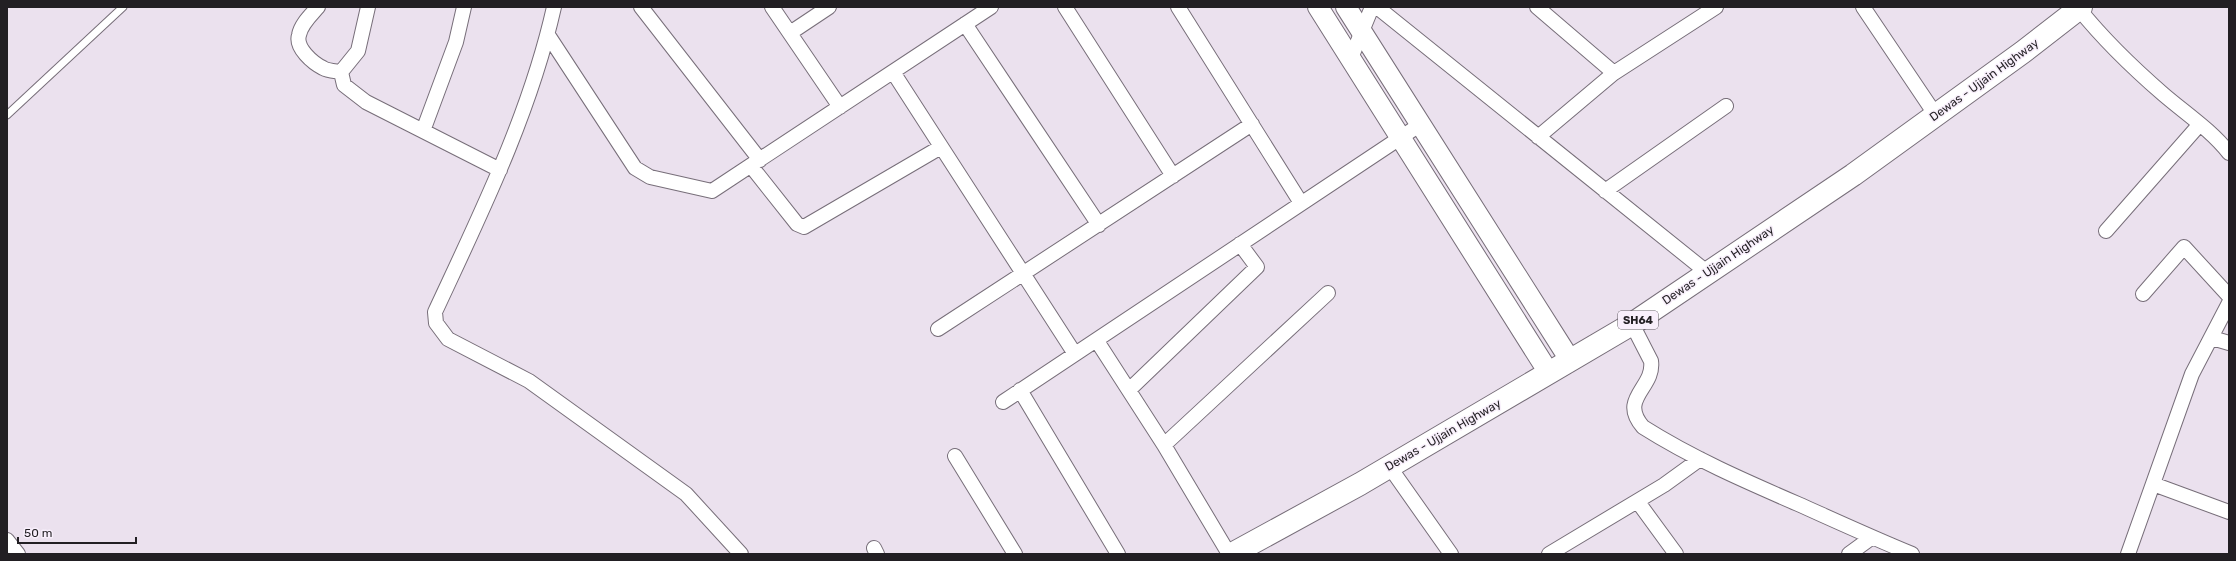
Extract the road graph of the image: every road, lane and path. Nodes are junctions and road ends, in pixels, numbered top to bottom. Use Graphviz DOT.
graph roads {
  1 [pos="123,7"];
  2 [pos="318,7"];
  3 [pos="368,7"];
  4 [pos="464,7"];
  5 [pos="554,7"];
  6 [pos="641,7"];
  7 [pos="772,7"];
  8 [pos="829,7"];
  9 [pos="990,7"];
  10 [pos="1065,7"];
  11 [pos="1178,7"];
  12 [pos="1318,7"];
  13 [pos="1346,7"];
  14 [pos="1372,7"];
  15 [pos="1377,7"];
  16 [pos="1716,7"];
  17 [pos="1863,7"];
  18 [pos="2080,8"];
  19 [pos="1543,9"];
  20 [pos="965,24"];
  21 [pos="1362,31"];
  22 [pos="790,34"];
  23 [pos="548,35"];
  24 [pos="1350,58"];
  25 [pos="341,72"];
  26 [pos="893,72"];
  27 [pos="1614,73"];
  28 [pos="1726,106"];
  29 [pos="840,107"];
  30 [pos="7,114"];
  31 [pos="1935,114"];
  32 [pos="1252,124"];
  33 [pos="1421,124"];
  34 [pos="2200,124"];
  35 [pos="423,131"];
  36 [pos="1401,137"];
  37 [pos="1538,137"];
  38 [pos="942,147"];
  39 [pos="2229,153"];
  40 [pos="755,163"];
  41 [pos="500,170"];
  42 [pos="1173,176"];
  43 [pos="1605,190"];
  44 [pos="1301,203"];
  45 [pos="1099,224"];
  46 [pos="2106,230"];
  47 [pos="1240,244"];
  48 [pos="1708,273"];
  49 [pos="1024,274"];
  50 [pos="1328,293"];
  51 [pos="2143,294"];
  52 [pos="2229,296"];
  53 [pos="2229,303"];
  54 [pos="1632,324"];
  55 [pos="938,329"];
  56 [pos="2212,338"];
  57 [pos="1097,341"];
  58 [pos="2229,343"];
  59 [pos="1075,354"];
  60 [pos="1570,360"];
  61 [pos="1549,373"];
  62 [pos="1020,390"];
  63 [pos="1129,390"];
  64 [pos="1002,402"];
  65 [pos="1164,445"];
  66 [pos="955,456"];
  67 [pos="1700,459"];
  68 [pos="1389,466"];
  69 [pos="2153,484"];
  70 [pos="1638,502"];
  71 [pos="2229,512"];
  72 [pos="1871,538"];
  73 [pos="7,540"];
  74 [pos="1563,550"];
  75 [pos="18,554"];
  76 [pos="741,554"];
  77 [pos="1015,554"];
  78 [pos="1118,554"];
  79 [pos="1230,554"];
  80 [pos="1451,554"];
  81 [pos="1548,554"];
  82 [pos="1676,554"];
  83 [pos="1849,554"];
  84 [pos="1912,554"];
  85 [pos="2128,554"];
  1 -- 30 [label="lane"];
  2 -- 25 [label="street"];
  3 -- 25 [label="street"];
  4 -- 35 [label="street"];
  5 -- 23 [label="street"];
  6 -- 40 [label="street"];
  7 -- 22 [label="street"];
  8 -- 22 [label="street"];
  9 -- 20 [label="street"];
  10 -- 42 [label="street"];
  11 -- 32 [label="street"];
  12 -- 24 [label="street"];
  13 -- 21 [label="street"];
  14 -- 21 [label="street"];
  15 -- 37 [label="street"];
  16 -- 27 [label="street"];
  17 -- 31 [label="street"];
  18 -- 31 [label="main road, Dewas - Ujjain Highway / SH64"];
  18 -- 34 [label="street"];
  19 -- 27 [label="street"];
  20 -- 26 [label="street"];
  20 -- 45 [label="street"];
  21 -- 24 [label="street"];
  21 -- 33 [label="street"];
  22 -- 29 [label="street"];
  23 -- 40 [label="street"];
  23 -- 41 [label="street"];
  24 -- 36 [label="street"];
  25 -- 35 [label="street"];
  26 -- 29 [label="street"];
  26 -- 38 [label="street"];
  27 -- 37 [label="street"];
  28 -- 43 [label="street"];
  29 -- 40 [label="street"];
  31 -- 48 [label="main road, Dewas - Ujjain Highway / SH64"];
  32 -- 42 [label="street"];
  32 -- 44 [label="street"];
  33 -- 36 [label="street"];
  33 -- 60 [label="street"];
  34 -- 39 [label="street"];
  34 -- 46 [label="street"];
  35 -- 41 [label="street"];
  36 -- 44 [label="street"];
  36 -- 61 [label="street"];
  37 -- 43 [label="street"];
  38 -- 40 [label="street"];
  38 -- 49 [label="street"];
  41 -- 76 [label="street"];
  42 -- 45 [label="street"];
  43 -- 48 [label="street"];
  44 -- 47 [label="street"];
  45 -- 49 [label="street"];
  47 -- 57 [label="street"];
  47 -- 63 [label="street"];
  48 -- 54 [label="main road, Dewas - Ujjain Highway / SH64"];
  49 -- 55 [label="street"];
  49 -- 59 [label="street"];
  50 -- 65 [label="street"];
  51 -- 52 [label="street"];
  53 -- 56 [label="street"];
  54 -- 60 [label="main road, Dewas - Ujjain Highway / SH64"];
  54 -- 67 [label="street"];
  56 -- 58 [label="street"];
  56 -- 69 [label="street"];
  57 -- 59 [label="street"];
  57 -- 63 [label="street"];
  59 -- 62 [label="street"];
  60 -- 61 [label="main road, Dewas - Ujjain Highway / SH64"];
  61 -- 68 [label="main road, Dewas - Ujjain Highway / SH64"];
  62 -- 64 [label="street"];
  62 -- 78 [label="street"];
  63 -- 65 [label="street"];
  65 -- 79 [label="street"];
  66 -- 77 [label="street"];
  67 -- 70 [label="street"];
  67 -- 72 [label="street"];
  68 -- 79 [label="main road, Dewas - Ujjain Highway / SH64"];
  68 -- 80 [label="street"];
  69 -- 71 [label="street"];
  69 -- 85 [label="street"];
  70 -- 74 [label="street"];
  70 -- 82 [label="street"];
  72 -- 83 [label="street"];
  72 -- 84 [label="street"];
  73 -- 75 [label="street"];
  74 -- 81 [label="street"];
}
